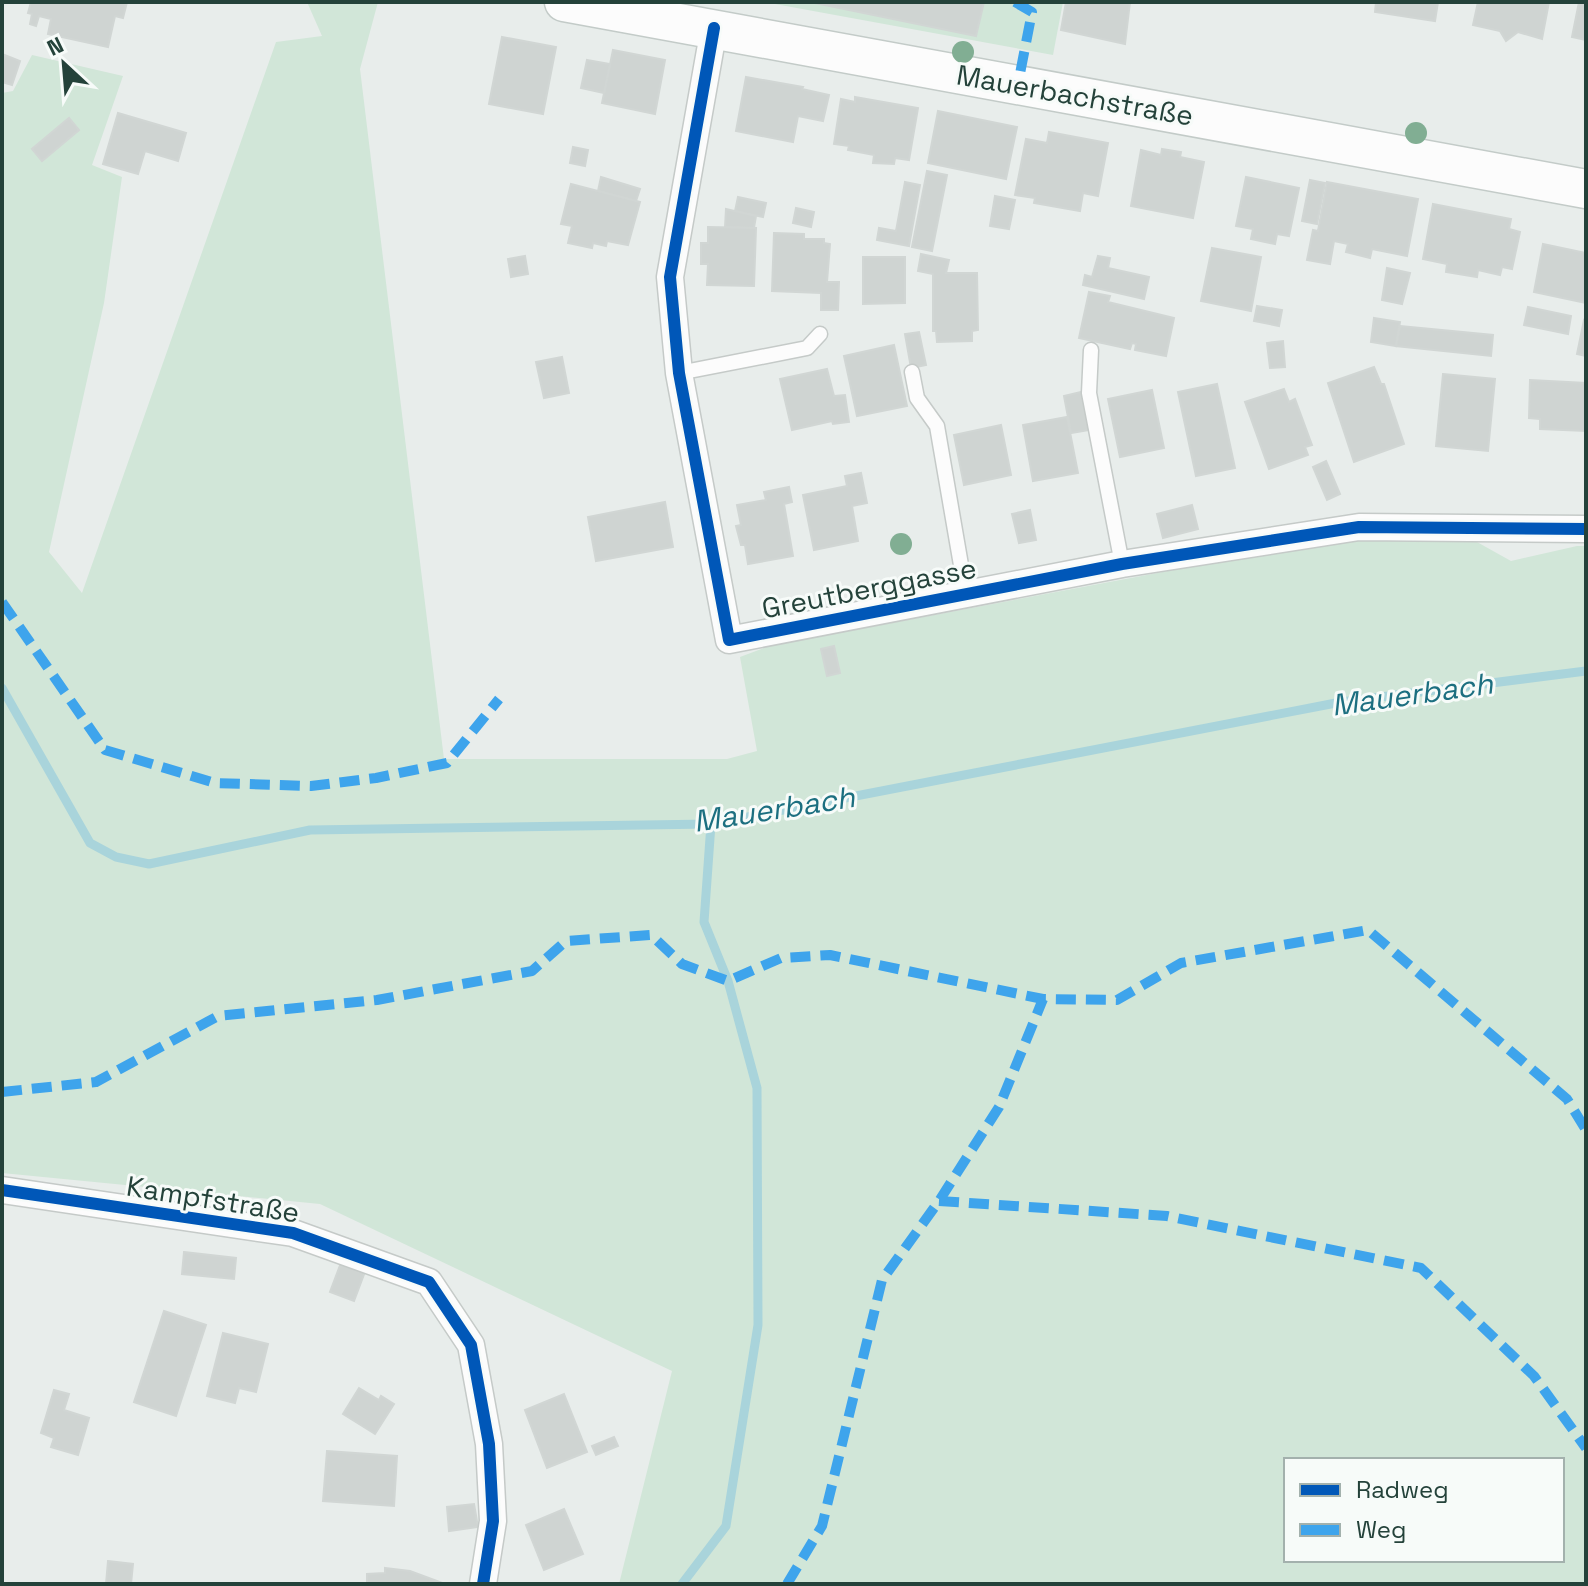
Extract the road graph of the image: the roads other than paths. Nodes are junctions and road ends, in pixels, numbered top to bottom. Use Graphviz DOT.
graph roads {
  1 [pos="564,2"];
  2 [pos="714,28"];
  3 [pos="1586,189"];
  4 [pos="820,334"];
  5 [pos="1091,350"];
  6 [pos="912,372"];
  7 [pos="679,373"];
  8 [pos="1586,529"];
  9 [pos="1122,564"];
  10 [pos="966,594"];
  11 [pos="2,1190"];
  12 [pos="483,1584"];
  1 -- 2 [label="main road, Mauerbachstraße"];
  2 -- 3 [label="main road, Mauerbachstraße"];
  2 -- 7 [label="street, Greutberggasse"];
  4 -- 7 [label="lane"];
  5 -- 9 [label="lane"];
  6 -- 10 [label="lane"];
  7 -- 10 [label="street, Greutberggasse"];
  8 -- 9 [label="street, Greutberggasse"];
  9 -- 10 [label="street, Greutberggasse"];
  11 -- 12 [label="street, Kampfstraße"];
}
